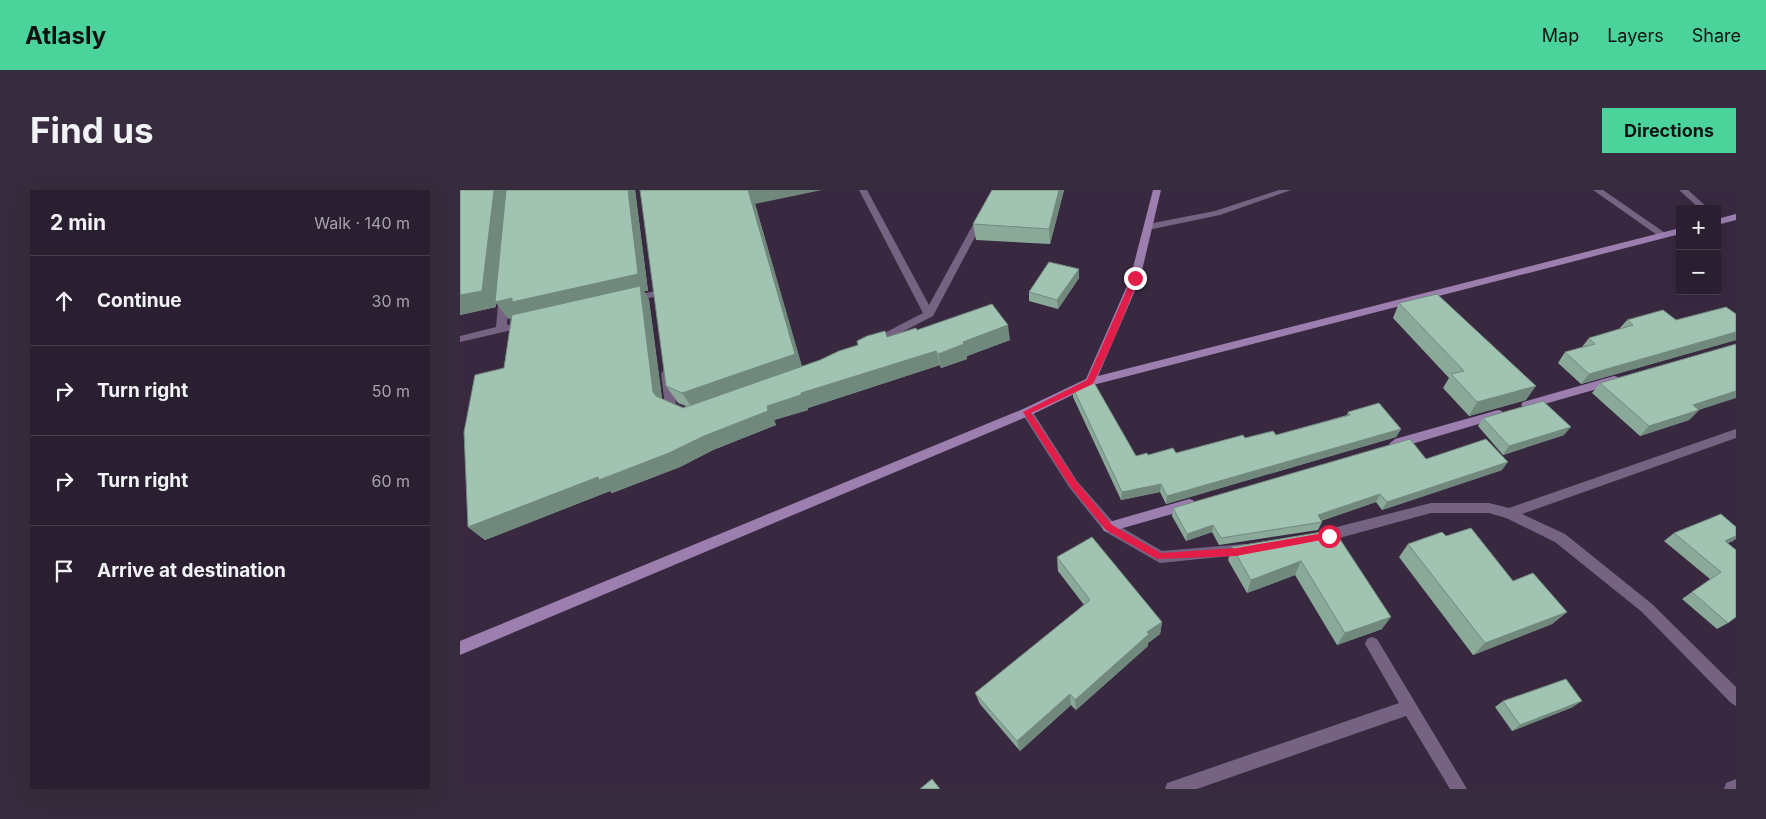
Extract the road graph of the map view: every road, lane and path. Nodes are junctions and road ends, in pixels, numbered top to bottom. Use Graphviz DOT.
graph roads {
  1 [pos="863,190"];
  2 [pos="996,190"];
  3 [pos="1157,190"];
  4 [pos="1287,190"];
  5 [pos="1597,190"];
  6 [pos="1683,190"];
  7 [pos="1700,205"];
  8 [pos="1736,217"];
  9 [pos="1721,220"];
  10 [pos="1148,226"];
  11 [pos="1676,232"];
  12 [pos="1663,236"];
  13 [pos="505,283"];
  14 [pos="655,294"];
  15 [pos="616,302"];
  16 [pos="929,314"];
  17 [pos="539,320"];
  18 [pos="500,330"];
  19 [pos="460,339"];
  20 [pos="863,348"];
  21 [pos="664,359"];
  22 [pos="1622,378"];
  23 [pos="1090,382"];
  24 [pos="1026,412"];
  25 [pos="693,416"];
  26 [pos="1736,433"];
  27 [pos="1384,447"];
  28 [pos="1204,500"];
  29 [pos="1508,513"];
  30 [pos="1109,527"];
  31 [pos="1310,539"];
  32 [pos="1254,549"];
  33 [pos="1372,644"];
  34 [pos="460,648"];
  35 [pos="1736,698"];
  36 [pos="1410,707"];
  37 [pos="1736,787"];
  38 [pos="1174,789"];
  39 [pos="1459,789"];
  40 [pos="1732,789"];
  1 -- 16 [label="street"];
  2 -- 16 [label="street"];
  3 -- 10 [label="street"];
  4 -- 10 [label="street"];
  5 -- 12 [label="street"];
  6 -- 7 [label="street"];
  8 -- 9 [label="street"];
  10 -- 23 [label="street"];
  11 -- 12 [label="street"];
  12 -- 23 [label="street"];
  13 -- 18 [label="street"];
  14 -- 15 [label="street"];
  16 -- 20 [label="street"];
  17 -- 18 [label="street"];
  18 -- 19 [label="street"];
  21 -- 25 [label="street"];
  22 -- 27 [label="street"];
  23 -- 24 [label="street"];
  24 -- 30 [label="street"];
  24 -- 34 [label="street"];
  26 -- 29 [label="street"];
  28 -- 30 [label="street"];
  29 -- 31 [label="street"];
  29 -- 35 [label="street"];
  30 -- 32 [label="street"];
  33 -- 36 [label="street"];
  36 -- 38 [label="street"];
  36 -- 39 [label="street"];
  37 -- 40 [label="street"];
}
